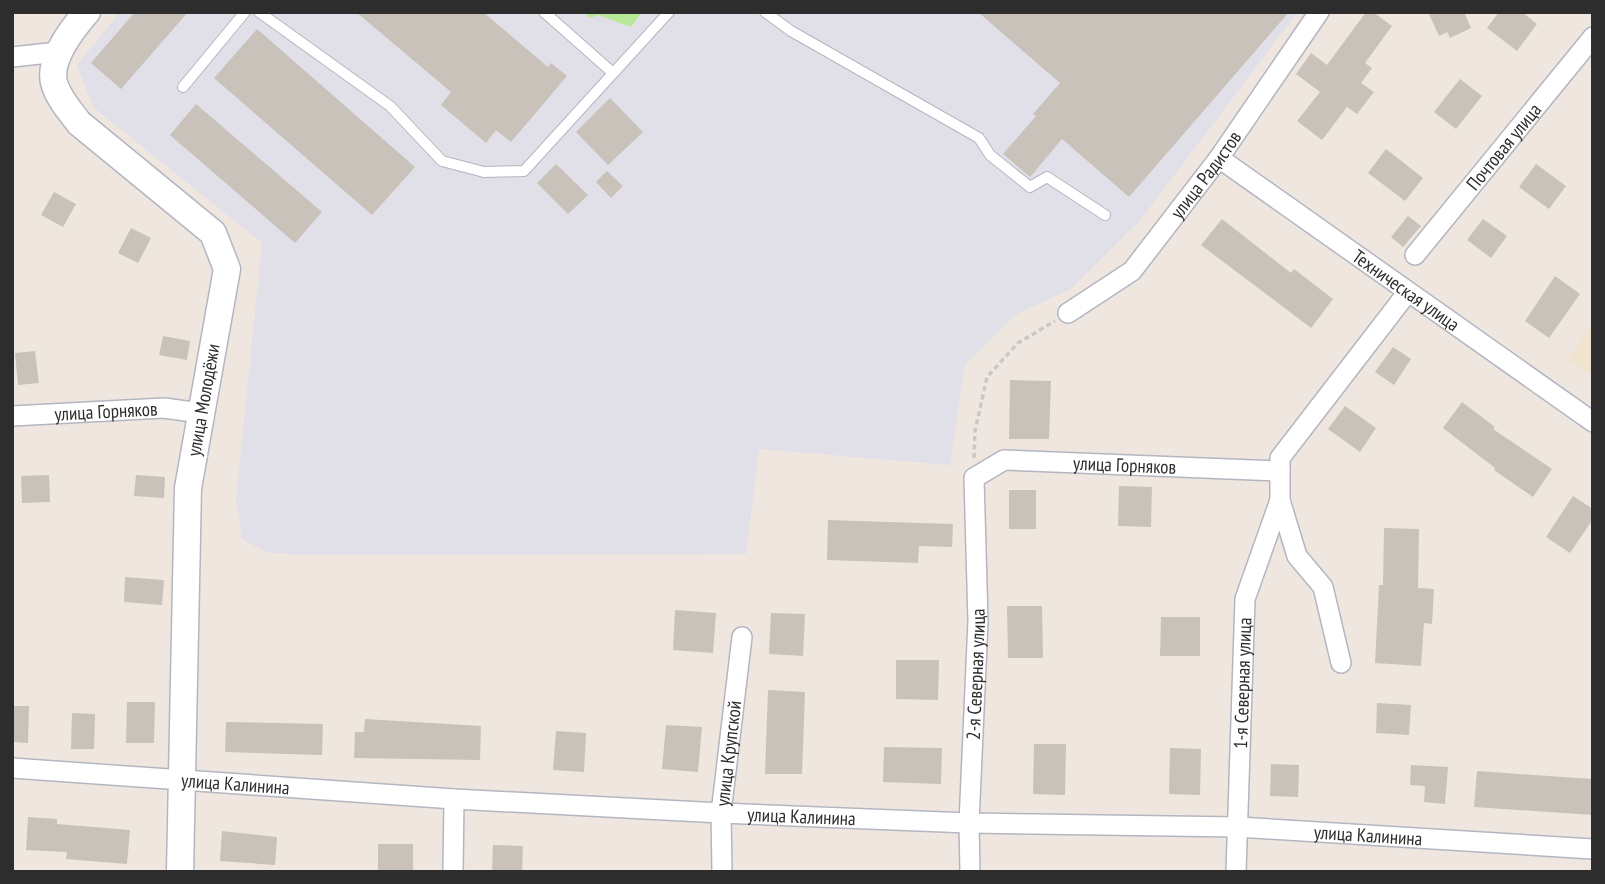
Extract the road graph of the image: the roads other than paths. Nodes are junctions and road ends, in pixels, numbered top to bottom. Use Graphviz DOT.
graph roads {
  1 [pos="87,12"];
  2 [pos="245,12"];
  3 [pos="259,12"];
  4 [pos="544,12"];
  5 [pos="669,12"];
  6 [pos="765,12"];
  7 [pos="1319,12"];
  8 [pos="1593,37"];
  9 [pos="58,52"];
  10 [pos="12,57"];
  11 [pos="612,73"];
  12 [pos="183,87"];
  13 [pos="1219,158"];
  14 [pos="1105,215"];
  15 [pos="1415,255"];
  16 [pos="1407,293"];
  17 [pos="1068,313"];
  18 [pos="200,413"];
  19 [pos="12,416"];
  20 [pos="1593,422"];
  21 [pos="1280,471"];
  22 [pos="974,478"];
  23 [pos="1280,500"];
  24 [pos="742,637"];
  25 [pos="1341,663"];
  26 [pos="12,768"];
  27 [pos="181,781"];
  28 [pos="454,799"];
  29 [pos="721,813"];
  30 [pos="970,823"];
  31 [pos="1238,827"];
  32 [pos="1593,849"];
  33 [pos="180,872"];
  34 [pos="453,872"];
  35 [pos="722,872"];
  36 [pos="970,872"];
  37 [pos="1236,872"];
  1 -- 9 [label="main road, улица Молодёжи"];
  2 -- 12 [label="lane"];
  3 -- 11 [label="lane"];
  4 -- 11 [label="lane"];
  5 -- 11 [label="lane"];
  6 -- 14 [label="lane"];
  7 -- 13 [label="street, улица Радистов"];
  8 -- 15 [label="street, Почтовая улица"];
  9 -- 10 [label="street"];
  9 -- 18 [label="main road, улица Молодёжи"];
  13 -- 16 [label="street, Техническая улица"];
  13 -- 17 [label="street, улица Радистов"];
  16 -- 20 [label="street, Техническая улица"];
  16 -- 21 [label="street, 1-я Северная улица"];
  18 -- 19 [label="street, улица Горняков"];
  18 -- 27 [label="main road, улица Молодёжи"];
  21 -- 22 [label="street, улица Горняков"];
  21 -- 23 [label="street, 1-я Северная улица"];
  22 -- 30 [label="street, 2-я Северная улица"];
  23 -- 25 [label="street, 1-я Северная улица"];
  23 -- 31 [label="street, 1-я Северная улица"];
  24 -- 29 [label="street, улица Крупской"];
  26 -- 27 [label="street, улица Калинина"];
  27 -- 28 [label="street, улица Калинина"];
  27 -- 33 [label="main road, улица Молодёжи"];
  28 -- 29 [label="street, улица Калинина"];
  28 -- 34 [label="street"];
  29 -- 30 [label="street, улица Калинина"];
  29 -- 35 [label="street, улица Крупской"];
  30 -- 31 [label="street, улица Калинина"];
  30 -- 36 [label="street, 2-я Северная улица"];
  31 -- 32 [label="street, улица Калинина"];
  31 -- 37 [label="street, 1-я Северная улица"];
}
